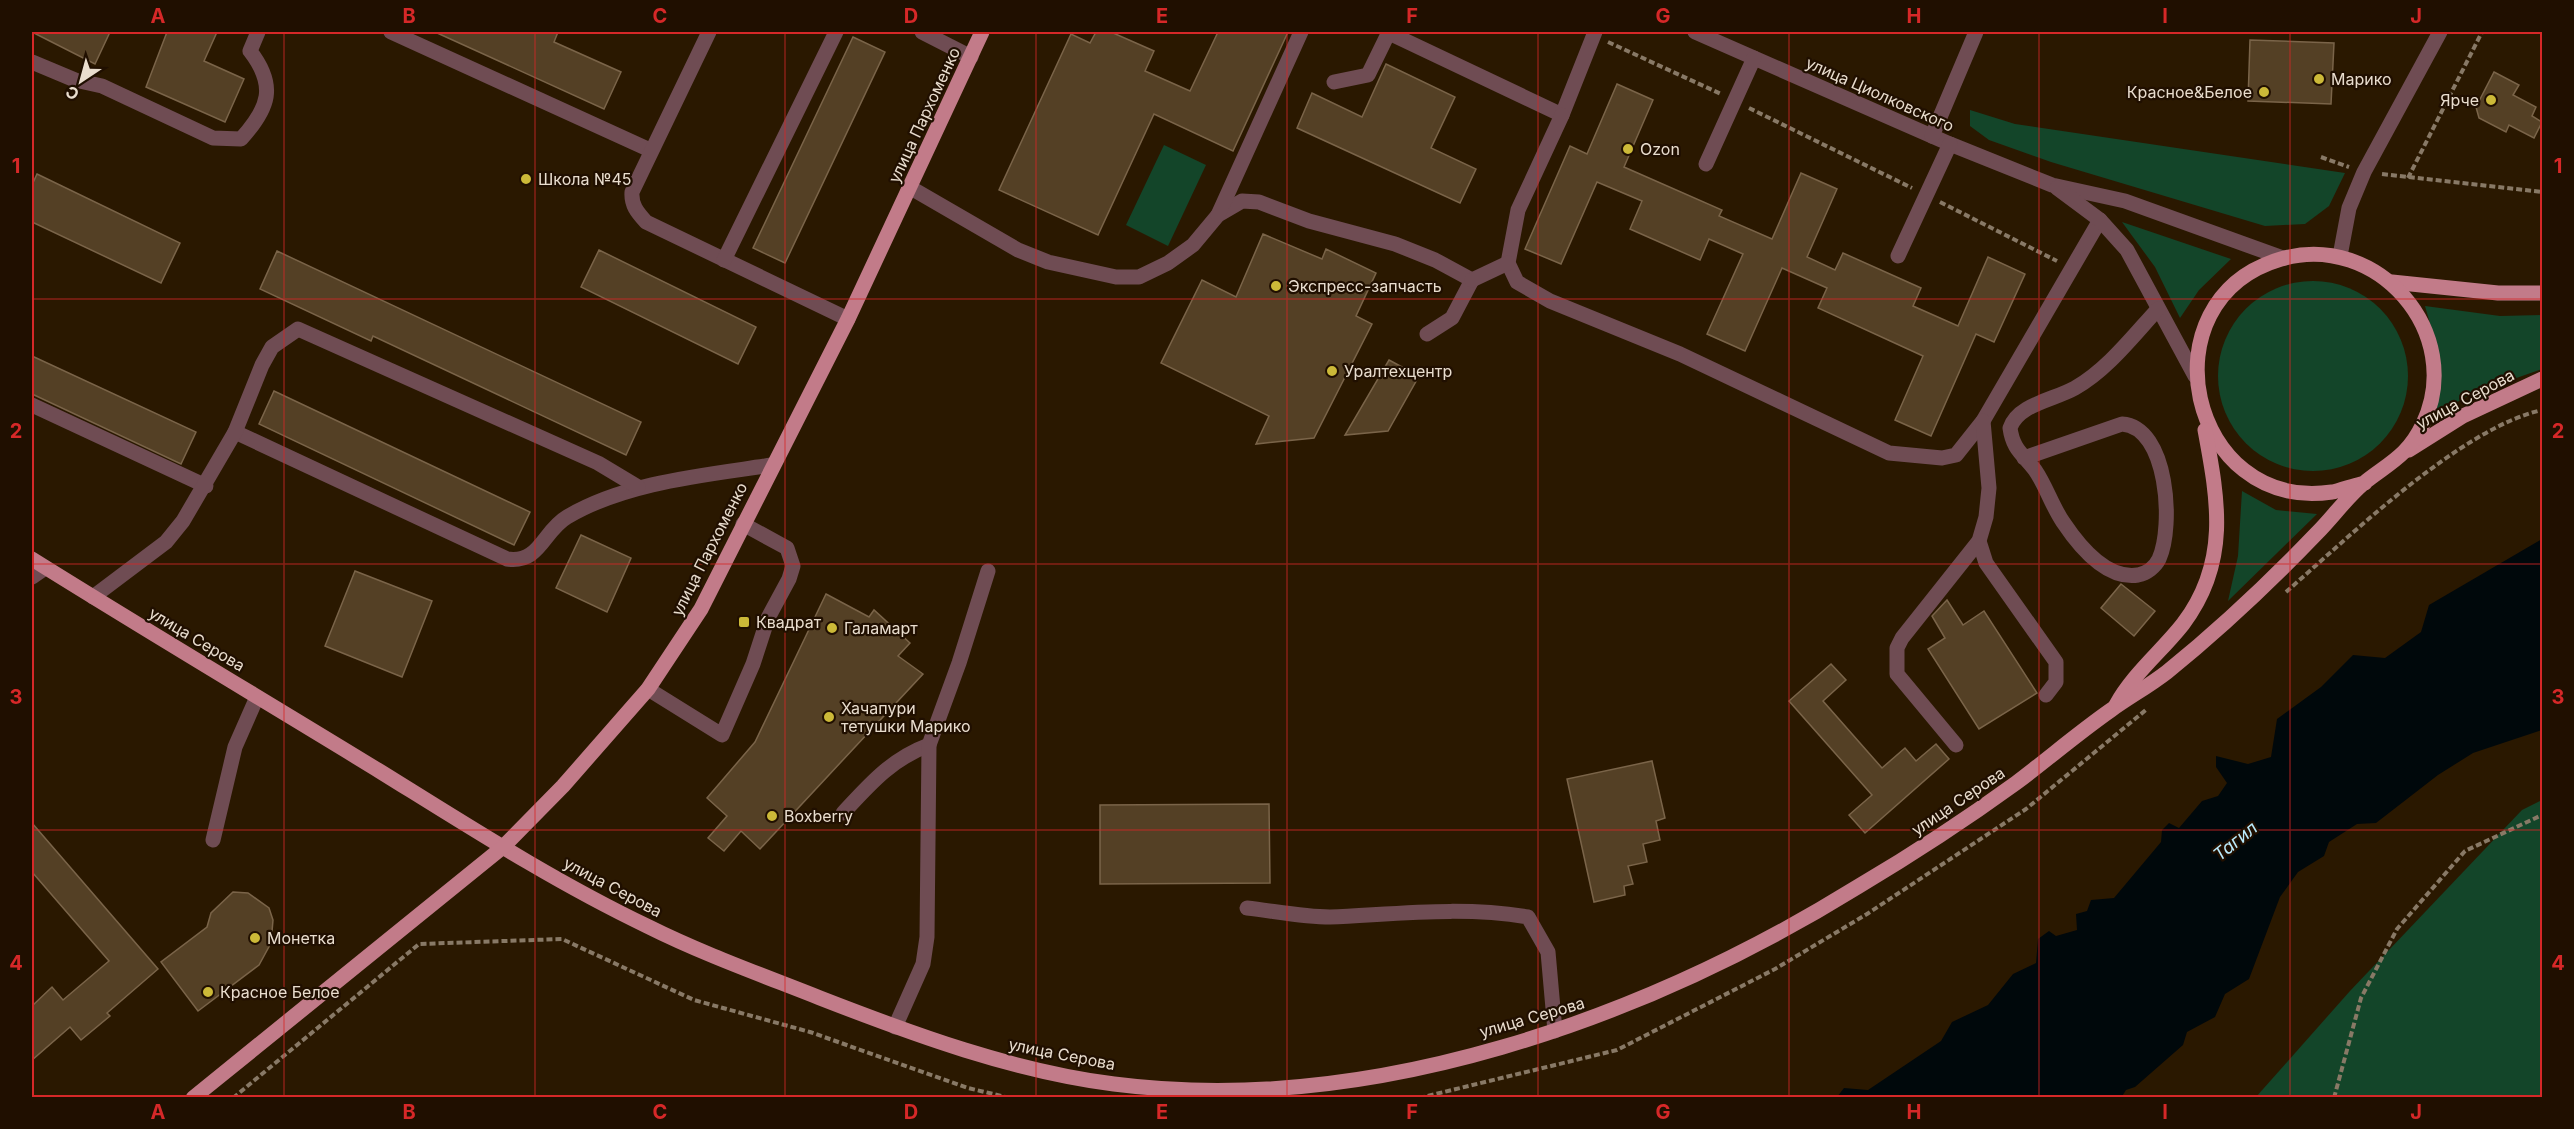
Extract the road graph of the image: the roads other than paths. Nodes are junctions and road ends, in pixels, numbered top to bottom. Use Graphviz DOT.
graph roads {
  1 [pos="258,32"];
  2 [pos="391,32"];
  3 [pos="709,32"];
  4 [pos="836,32"];
  5 [pos="922,32"];
  6 [pos="982,32"];
  7 [pos="1301,32"];
  8 [pos="1388,32"];
  9 [pos="1695,32"];
  10 [pos="1976,32"];
  11 [pos="2440,32"];
  12 [pos="1594,33"];
  13 [pos="971,57"];
  14 [pos="1754,58"];
  15 [pos="32,62"];
  16 [pos="1334,82"];
  17 [pos="1562,115"];
  18 [pos="1932,136"];
  19 [pos="1950,144"];
  20 [pos="650,150"];
  21 [pos="1706,164"];
  22 [pos="2052,185"];
  23 [pos="911,188"];
  24 [pos="1218,215"];
  25 [pos="2100,220"];
  26 [pos="1898,256"];
  27 [pos="2340,256"];
  28 [pos="2283,258"];
  29 [pos="724,260"];
  30 [pos="1508,264"];
  31 [pos="1472,280"];
  32 [pos="2392,282"];
  33 [pos="2542,293"];
  34 [pos="2158,309"];
  35 [pos="848,319"];
  36 [pos="1427,334"];
  37 [pos="2195,376"];
  38 [pos="2542,379"];
  39 [pos="32,405"];
  40 [pos="2203,415"];
  41 [pos="1983,421"];
  42 [pos="235,432"];
  43 [pos="2406,452"];
  44 [pos="2024,458"];
  45 [pos="772,465"];
  46 [pos="2365,483"];
  47 [pos="206,486"];
  48 [pos="638,487"];
  49 [pos="743,524"];
  50 [pos="1979,541"];
  51 [pos="32,559"];
  52 [pos="45,568"];
  53 [pos="988,571"];
  54 [pos="32,577"];
  55 [pos="93,597"];
  56 [pos="648,689"];
  57 [pos="2046,695"];
  58 [pos="257,697"];
  59 [pos="2115,707"];
  60 [pos="929,745"];
  61 [pos="1956,745"];
  62 [pos="843,813"];
  63 [pos="213,840"];
  64 [pos="503,847"];
  65 [pos="1247,908"];
  66 [pos="896,1028"];
  67 [pos="1555,1031"];
  68 [pos="193,1098"];
  1 -- 15 [label="street"];
  2 -- 20 [label="street"];
  3 -- 20 [label="street"];
  4 -- 29 [label="street"];
  5 -- 13 [label="street"];
  6 -- 13 [label="main road, улица Пархоменко"];
  7 -- 24 [label="street"];
  8 -- 16 [label="street"];
  8 -- 17 [label="street"];
  9 -- 14 [label="street, улица Циолковского"];
  10 -- 18 [label="street"];
  11 -- 27 [label="street"];
  12 -- 17 [label="street"];
  13 -- 23 [label="main road, улица Пархоменко"];
  14 -- 18 [label="street, улица Циолковского"];
  14 -- 21 [label="street"];
  17 -- 30 [label="street"];
  18 -- 19 [label="street, улица Циолковского"];
  19 -- 22 [label="street, улица Циолковского"];
  19 -- 26 [label="street"];
  20 -- 29 [label="street"];
  22 -- 25 [label="street, улица Циолковского"];
  22 -- 28 [label="street, улица Циолковского"];
  23 -- 24 [label="street"];
  23 -- 35 [label="main road, улица Пархоменко"];
  24 -- 31 [label="street"];
  25 -- 34 [label="street, улица Циолковского"];
  25 -- 41 [label="street"];
  27 -- 28 [label="main road"];
  27 -- 32 [label="main road"];
  28 -- 37 [label="main road"];
  29 -- 35 [label="street"];
  30 -- 31 [label="street"];
  30 -- 41 [label="street"];
  31 -- 36 [label="street"];
  32 -- 33 [label="main road"];
  32 -- 43 [label="main road"];
  34 -- 37 [label="street, улица Циолковского"];
  34 -- 44 [label="street"];
  35 -- 45 [label="main road, улица Пархоменко"];
  37 -- 40 [label="main road"];
  38 -- 43 [label="main road, улица Серова"];
  39 -- 47 [label="street"];
  40 -- 46 [label="main road"];
  40 -- 59 [label="main road, улица Серова"];
  41 -- 50 [label="street"];
  42 -- 47 [label="street"];
  42 -- 48 [label="street"];
  42 -- 48 [label="street"];
  43 -- 46 [label="main road"];
  44 -- 44 [label="street"];
  45 -- 48 [label="street"];
  45 -- 49 [label="main road, улица Пархоменко"];
  46 -- 59 [label="main road, улица Серова"];
  47 -- 55 [label="street"];
  49 -- 56 [label="main road, улица Пархоменко"];
  49 -- 56 [label="street"];
  50 -- 57 [label="street"];
  50 -- 61 [label="street"];
  51 -- 52 [label="main road, улица Серова"];
  52 -- 54 [label="street"];
  52 -- 55 [label="main road, улица Серова"];
  53 -- 60 [label="street"];
  55 -- 58 [label="main road, улица Серова"];
  56 -- 64 [label="main road, улица Пархоменко"];
  58 -- 63 [label="street"];
  58 -- 64 [label="main road, улица Серова"];
  59 -- 67 [label="main road, улица Серова"];
  60 -- 62 [label="street"];
  60 -- 66 [label="street"];
  64 -- 66 [label="main road, улица Серова"];
  64 -- 68 [label="main road, улица Пархоменко"];
  65 -- 67 [label="street"];
  66 -- 67 [label="main road, улица Серова"];
}
